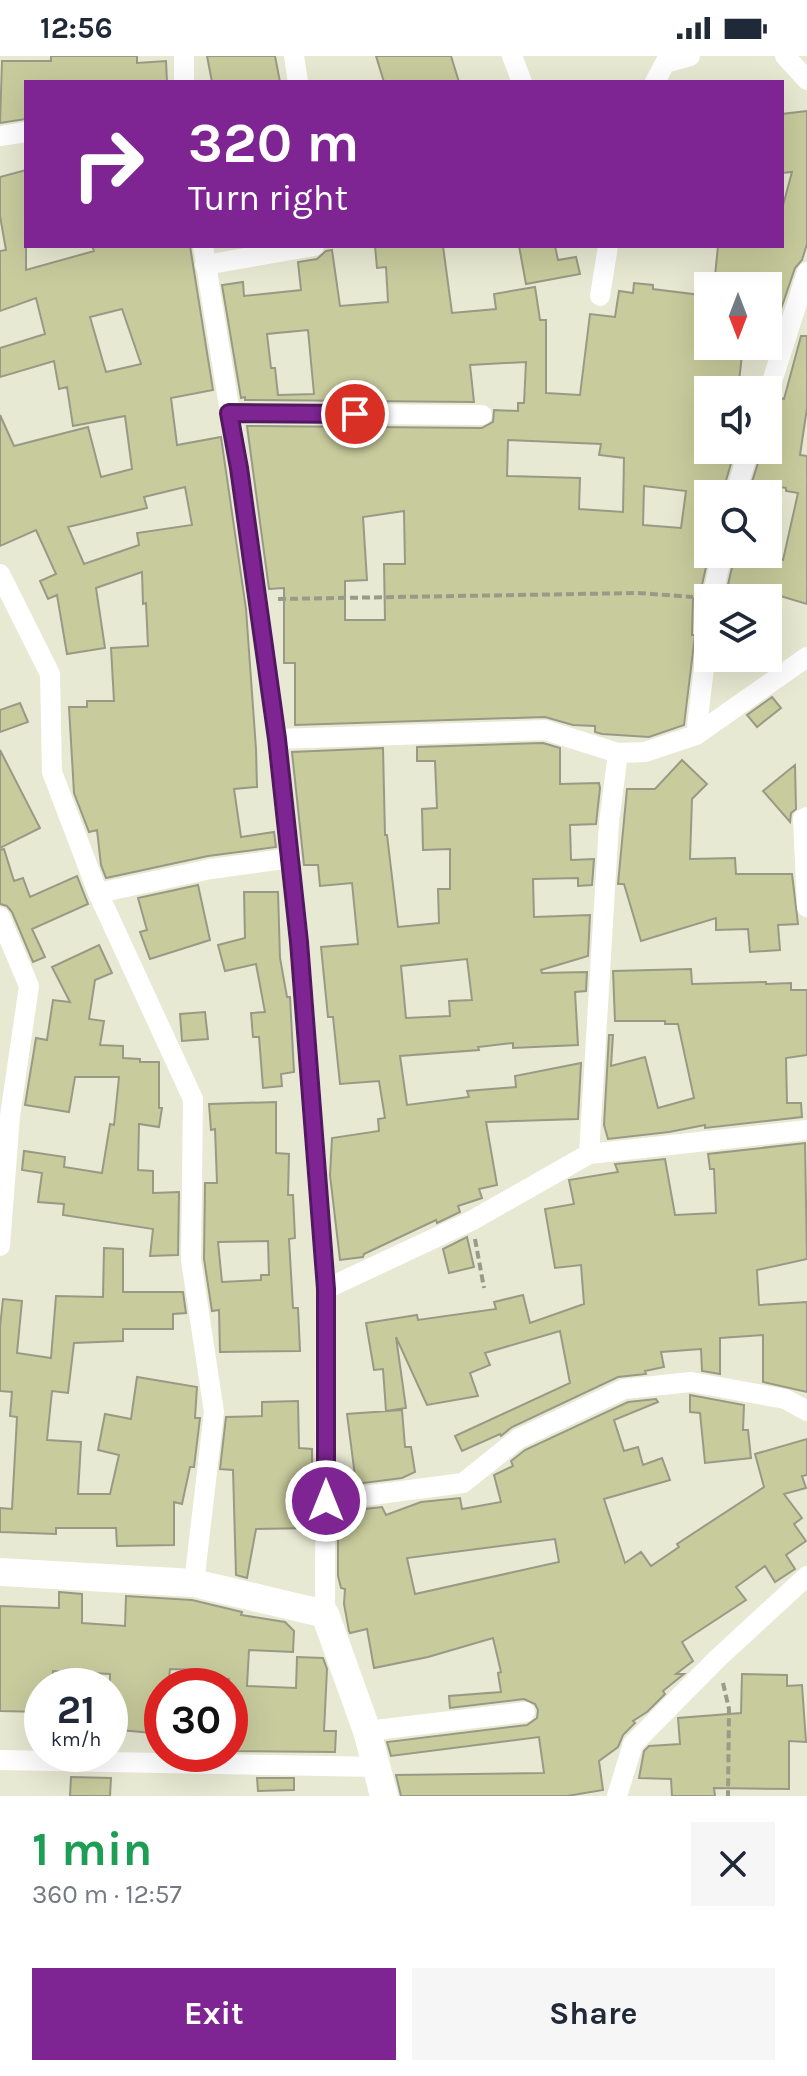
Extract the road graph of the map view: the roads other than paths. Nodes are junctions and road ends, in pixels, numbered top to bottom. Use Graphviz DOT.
graph roads {
  1 [pos="184,56"];
  2 [pos="294,56"];
  3 [pos="512,56"];
  4 [pos="690,56"];
  5 [pos="785,56"];
  6 [pos="184,80"];
  7 [pos="298,80"];
  8 [pos="521,80"];
  9 [pos="656,80"];
  10 [pos="807,80"];
  11 [pos="24,132"];
  12 [pos="0,136"];
  13 [pos="292,248"];
  14 [pos="608,248"];
  15 [pos="204,256"];
  16 [pos="807,272"];
  17 [pos="600,296"];
  18 [pos="801,311"];
  19 [pos="775,376"];
  20 [pos="229,413"];
  21 [pos="482,415"];
  22 [pos="0,574"];
  23 [pos="807,657"];
  24 [pos="703,672"];
  25 [pos="696,735"];
  26 [pos="277,739"];
  27 [pos="618,753"];
  28 [pos="807,817"];
  29 [pos="291,858"];
  30 [pos="98,893"];
  31 [pos="807,907"];
  32 [pos="0,917"];
  33 [pos="807,1130"];
  34 [pos="589,1154"];
  35 [pos="0,1246"];
  36 [pos="326,1289"];
  37 [pos="807,1411"];
  38 [pos="326,1501"];
  39 [pos="0,1572"];
  40 [pos="807,1576"];
  41 [pos="194,1583"];
  42 [pos="325,1614"];
  43 [pos="525,1712"];
  44 [pos="367,1731"];
  45 [pos="0,1760"];
  46 [pos="377,1767"];
  47 [pos="384,1796"];
  48 [pos="617,1796"];
  1 -- 6 [label="street"];
  2 -- 7 [label="street"];
  3 -- 8 [label="street"];
  4 -- 9 [label="street"];
  5 -- 10 [label="street"];
  11 -- 12 [label="street"];
  13 -- 15 [label="street"];
  14 -- 17 [label="street"];
  15 -- 20 [label="street"];
  16 -- 18 [label="street"];
  18 -- 19 [label="street"];
  20 -- 21 [label="street"];
  20 -- 26 [label="street"];
  22 -- 30 [label="street"];
  23 -- 25 [label="street"];
  24 -- 25 [label="street"];
  25 -- 27 [label="street"];
  26 -- 27 [label="street"];
  26 -- 29 [label="street"];
  27 -- 34 [label="street"];
  28 -- 31 [label="street"];
  29 -- 30 [label="street"];
  29 -- 36 [label="street"];
  30 -- 41 [label="street"];
  32 -- 35 [label="street"];
  33 -- 34 [label="street"];
  34 -- 36 [label="street"];
  36 -- 38 [label="street"];
  37 -- 38 [label="street"];
  38 -- 42 [label="street"];
  39 -- 41 [label="street"];
  40 -- 48 [label="street"];
  41 -- 42 [label="street"];
  42 -- 44 [label="street"];
  43 -- 44 [label="street"];
  44 -- 46 [label="street"];
  45 -- 46 [label="street"];
  46 -- 47 [label="street"];
}
